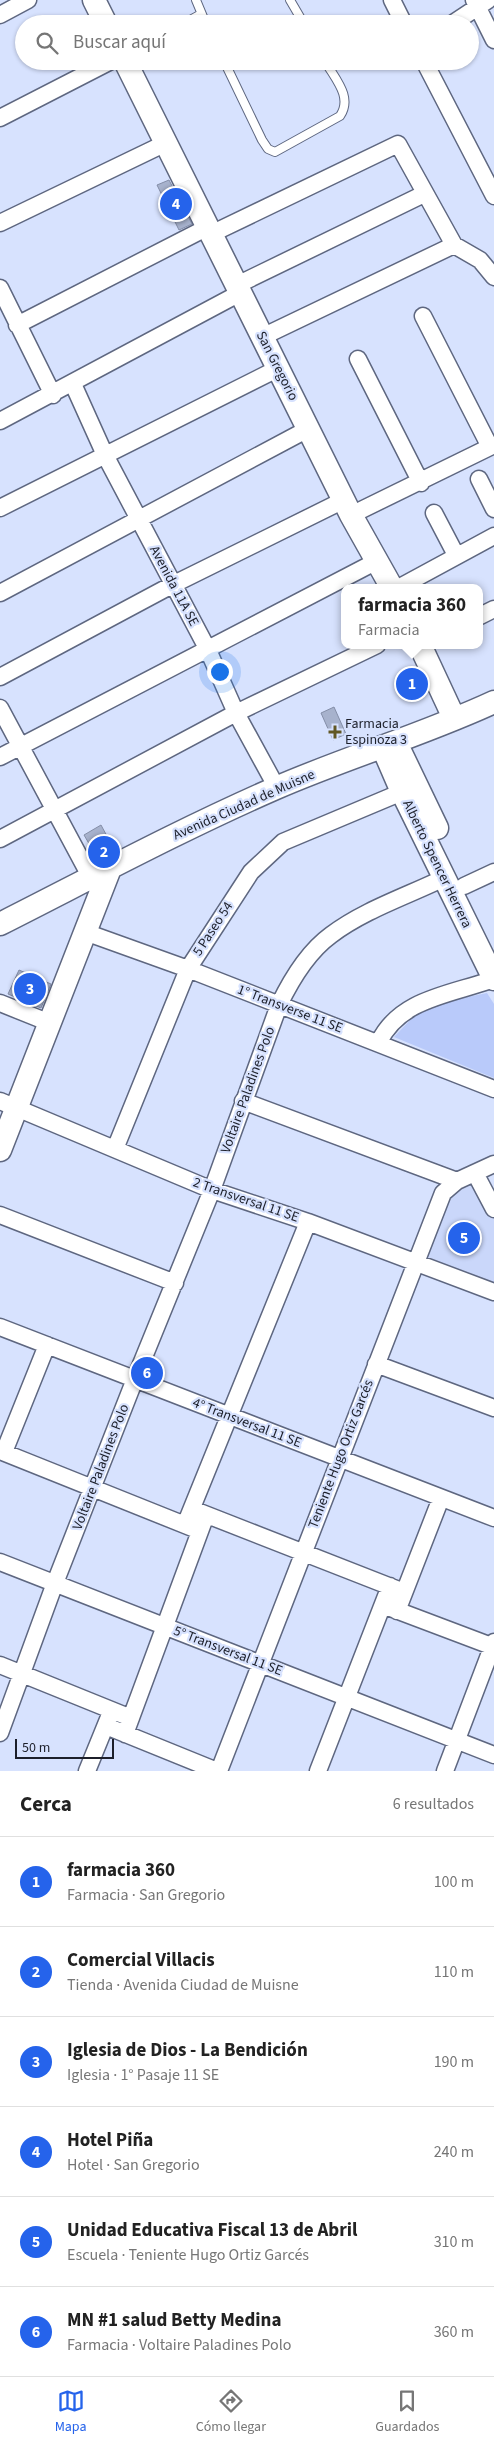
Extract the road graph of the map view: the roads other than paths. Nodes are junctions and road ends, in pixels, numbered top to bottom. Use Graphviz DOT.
graph roads {
  1 [pos="28,0"];
  2 [pos="94,0"];
  3 [pos="196,0"];
  4 [pos="290,0"];
  5 [pos="392,0"];
  6 [pos="480,2"];
  7 [pos="201,14"];
  8 [pos="0,15"];
  9 [pos="102,15"];
  10 [pos="299,15"];
  11 [pos="400,15"];
  12 [pos="463,15"];
  13 [pos="494,40"];
  14 [pos="93,70"];
  15 [pos="130,70"];
  16 [pos="228,70"];
  17 [pos="330,70"];
  18 [pos="429,70"];
  19 [pos="0,118"];
  20 [pos="166,143"];
  21 [pos="488,168"];
  22 [pos="424,194"];
  23 [pos="494,196"];
  24 [pos="0,223"];
  25 [pos="209,231"];
  26 [pos="454,245"];
  27 [pos="494,277"];
  28 [pos="0,288"];
  29 [pos="238,289"];
  30 [pos="423,316"];
  31 [pos="16,325"];
  32 [pos="262,337"];
  33 [pos="358,359"];
  34 [pos="279,368"];
  35 [pos="73,384"];
  36 [pos="53,395"];
  37 [pos="0,421"];
  38 [pos="308,430"];
  39 [pos="492,446"];
  40 [pos="105,455"];
  41 [pos="479,479"];
  42 [pos="421,483"];
  43 [pos="0,508"];
  44 [pos="348,508"];
  45 [pos="494,509"];
  46 [pos="434,513"];
  47 [pos="139,518"];
  48 [pos="494,536"];
  49 [pos="456,555"];
  50 [pos="377,561"];
  51 [pos="390,584"];
  52 [pos="405,584"];
  53 [pos="172,585"];
  54 [pos="0,593"];
  55 [pos="369,649"];
  56 [pos="422,649"];
  57 [pos="208,650"];
  58 [pos="0,677"];
  59 [pos="492,707"];
  60 [pos="0,708"];
  61 [pos="236,713"];
  62 [pos="454,718"];
  63 [pos="20,746"];
  64 [pos="390,746"];
  65 [pos="0,757"];
  66 [pos="276,788"];
  67 [pos="402,792"];
  68 [pos="55,810"];
  69 [pos="0,840"];
  70 [pos="111,866"];
  71 [pos="494,872"];
  72 [pos="91,878"];
  73 [pos="454,882"];
  74 [pos="0,924"];
  75 [pos="85,932"];
  76 [pos="494,945"];
  77 [pos="188,969"];
  78 [pos="491,980"];
  79 [pos="0,1003"];
  80 [pos="279,1005"];
  81 [pos="50,1023"];
  82 [pos="378,1042"];
  83 [pos="494,1089"];
  84 [pos="244,1100"];
  85 [pos="8,1105"];
  86 [pos="115,1149"];
  87 [pos="0,1150"];
  88 [pos="494,1164"];
  89 [pos="475,1173"];
  90 [pos="457,1181"];
  91 [pos="212,1190"];
  92 [pos="494,1209"];
  93 [pos="0,1215"];
  94 [pos="308,1222"];
  95 [pos="415,1262"];
  96 [pos="175,1283"];
  97 [pos="494,1292"];
  98 [pos="0,1327"];
  99 [pos="47,1345"];
  100 [pos="376,1364"];
  101 [pos="135,1379"];
  102 [pos="494,1408"];
  103 [pos="228,1416"];
  104 [pos="5,1435"];
  105 [pos="2,1452"];
  106 [pos="339,1458"];
  107 [pos="92,1489"];
  108 [pos="441,1498"];
  109 [pos="198,1512"];
  110 [pos="494,1518"];
  111 [pos="192,1528"];
  112 [pos="303,1553"];
  113 [pos="0,1562"];
  114 [pos="55,1584"];
  115 [pos="397,1589"];
  116 [pos="390,1608"];
  117 [pos="166,1627"];
  118 [pos="493,1645"];
  119 [pos="260,1664"];
  120 [pos="0,1665"];
  121 [pos="22,1674"];
  122 [pos="348,1696"];
  123 [pos="112,1710"];
  124 [pos="131,1718"];
  125 [pos="106,1726"];
  126 [pos="0,1734"];
  127 [pos="125,1734"];
  128 [pos="457,1740"];
  129 [pos="494,1755"];
  130 [pos="87,1771"];
  131 [pos="218,1771"];
  132 [pos="318,1771"];
  133 [pos="445,1771"];
  1 -- 8 [label="street"];
  2 -- 9 [label="street"];
  3 -- 7 [label="lane"];
  4 -- 10 [label="lane"];
  5 -- 11 [label="street"];
  6 -- 12 [label="street"];
  6 -- 13 [label="street"];
  14 -- 19 [label="street"];
  15 -- 20 [label="street"];
  16 -- 17 [label="lane"];
  18 -- 21 [label="street"];
  20 -- 24 [label="street"];
  20 -- 25 [label="street, San Gregorio"];
  21 -- 23 [label="street"];
  22 -- 25 [label="street"];
  22 -- 26 [label="street"];
  22 -- 29 [label="street"];
  25 -- 29 [label="street, San Gregorio"];
  25 -- 31 [label="street"];
  26 -- 27 [label="street"];
  26 -- 32 [label="street"];
  28 -- 31 [label="street"];
  29 -- 32 [label="street, San Gregorio"];
  29 -- 35 [label="street"];
  30 -- 39 [label="street"];
  31 -- 36 [label="street"];
  32 -- 34 [label="street, San Gregorio"];
  33 -- 42 [label="street"];
  34 -- 38 [label="street, San Gregorio"];
  34 -- 40 [label="street"];
  35 -- 36 [label="street"];
  35 -- 40 [label="street, Avenida 11A SE"];
  36 -- 37 [label="street"];
  38 -- 44 [label="street, San Gregorio"];
  38 -- 47 [label="street"];
  39 -- 42 [label="street"];
  40 -- 43 [label="street"];
  40 -- 47 [label="street, Avenida 11A SE"];
  41 -- 45 [label="street"];
  42 -- 44 [label="street"];
  44 -- 50 [label="street, San Gregorio"];
  44 -- 53 [label="street"];
  46 -- 49 [label="street"];
  47 -- 53 [label="street, Avenida 11A SE"];
  47 -- 54 [label="street"];
  48 -- 49 [label="street"];
  49 -- 52 [label="street"];
  50 -- 51 [label="street, San Gregorio"];
  50 -- 57 [label="street"];
  53 -- 57 [label="street, Avenida 11A SE"];
  53 -- 58 [label="street"];
  55 -- 61 [label="street"];
  56 -- 62 [label="street"];
  57 -- 61 [label="street, Avenida 11A SE"];
  57 -- 63 [label="street"];
  59 -- 62 [label="street, Avenida Ciudad de Muisne"];
  60 -- 63 [label="street"];
  61 -- 66 [label="street, Avenida 11A SE"];
  61 -- 68 [label="street"];
  62 -- 64 [label="street, Avenida Ciudad de Muisne"];
  63 -- 65 [label="street"];
  63 -- 68 [label="street"];
  64 -- 66 [label="street, Avenida Ciudad de Muisne"];
  64 -- 67 [label="street, Alberto Spencer Herrera"];
  64 -- 73 [label="street, Alberto Spencer Herrera"];
  66 -- 70 [label="street, Avenida Ciudad de Muisne"];
  67 -- 73 [label="street, Alberto Spencer Herrera"];
  67 -- 77 [label="street, 5 Paseo 54"];
  68 -- 69 [label="street"];
  68 -- 72 [label="street"];
  70 -- 72 [label="street, Avenida Ciudad de Muisne"];
  70 -- 75 [label="street"];
  71 -- 73 [label="street, Voltaire Paladines Polo"];
  72 -- 74 [label="street, Avenida Ciudad de Muisne"];
  73 -- 76 [label="street, Alberto Spencer Herrera"];
  73 -- 78 [label="street, Alberto Spencer Herrera"];
  73 -- 80 [label="street, Voltaire Paladines Polo"];
  75 -- 77 [label="street, 1° Transverse 11 SE"];
  75 -- 81 [label="street"];
  77 -- 80 [label="street, 1° Transverse 11 SE"];
  77 -- 86 [label="street, 5 Paseo 54"];
  78 -- 82 [label="street"];
  79 -- 81 [label="street"];
  80 -- 82 [label="street, 1° Transverse 11 SE"];
  80 -- 84 [label="street, Voltaire Paladines Polo"];
  81 -- 85 [label="street"];
  82 -- 83 [label="street, 1° Transverse 11 SE"];
  84 -- 90 [label="street"];
  84 -- 91 [label="street, Voltaire Paladines Polo"];
  85 -- 86 [label="street, 2 Transversal 11 SE"];
  85 -- 87 [label="street"];
  86 -- 91 [label="street, 2 Transversal 11 SE"];
  88 -- 89 [label="street, Teniente Hugo Ortiz Garcés"];
  89 -- 90 [label="street, Teniente Hugo Ortiz Garcés"];
  89 -- 92 [label="street"];
  90 -- 95 [label="street, Teniente Hugo Ortiz Garcés"];
  91 -- 94 [label="street, 2 Transversal 11 SE"];
  91 -- 96 [label="street, Voltaire Paladines Polo"];
  93 -- 96 [label="street"];
  94 -- 95 [label="street, 2 Transversal 11 SE"];
  94 -- 103 [label="street"];
  95 -- 97 [label="street, 2 Transversal 11 SE"];
  95 -- 100 [label="street, Teniente Hugo Ortiz Garcés"];
  96 -- 101 [label="street, Voltaire Paladines Polo"];
  98 -- 99 [label="street, 4° Transversal 11 SE"];
  99 -- 101 [label="street, 4° Transversal 11 SE"];
  99 -- 104 [label="street"];
  100 -- 102 [label="street"];
  100 -- 106 [label="street, Teniente Hugo Ortiz Garcés"];
  101 -- 103 [label="street, 4° Transversal 11 SE"];
  101 -- 107 [label="street, Voltaire Paladines Polo"];
  103 -- 106 [label="street, 4° Transversal 11 SE"];
  103 -- 109 [label="street"];
  104 -- 105 [label="street"];
  105 -- 107 [label="street"];
  106 -- 108 [label="street, 4° Transversal 11 SE"];
  106 -- 112 [label="street, Teniente Hugo Ortiz Garcés"];
  107 -- 111 [label="street"];
  107 -- 114 [label="street, Voltaire Paladines Polo"];
  108 -- 110 [label="street, 4° Transversal 11 SE"];
  108 -- 115 [label="street"];
  109 -- 111 [label="street"];
  109 -- 112 [label="street"];
  111 -- 117 [label="street"];
  112 -- 115 [label="street"];
  112 -- 119 [label="street, Teniente Hugo Ortiz Garcés"];
  113 -- 114 [label="street, 5° Transversal 11 SE"];
  114 -- 117 [label="street, 5° Transversal 11 SE"];
  114 -- 121 [label="street, Voltaire Paladines Polo"];
  115 -- 116 [label="street"];
  116 -- 118 [label="street"];
  116 -- 122 [label="street"];
  117 -- 119 [label="street, 5° Transversal 11 SE"];
  117 -- 124 [label="street"];
  118 -- 128 [label="street"];
  119 -- 122 [label="street, 5° Transversal 11 SE"];
  119 -- 131 [label="street, Teniente Hugo Ortiz Garcés"];
  120 -- 121 [label="street"];
  121 -- 123 [label="street"];
  121 -- 126 [label="street, Voltaire Paladines Polo"];
  122 -- 128 [label="street, 5° Transversal 11 SE"];
  122 -- 132 [label="street"];
  123 -- 124 [label="street"];
  123 -- 125 [label="street"];
  124 -- 127 [label="street"];
  125 -- 127 [label="street"];
  125 -- 130 [label="street"];
  127 -- 131 [label="street"];
  128 -- 129 [label="street, 5° Transversal 11 SE"];
  128 -- 133 [label="street"];
}
